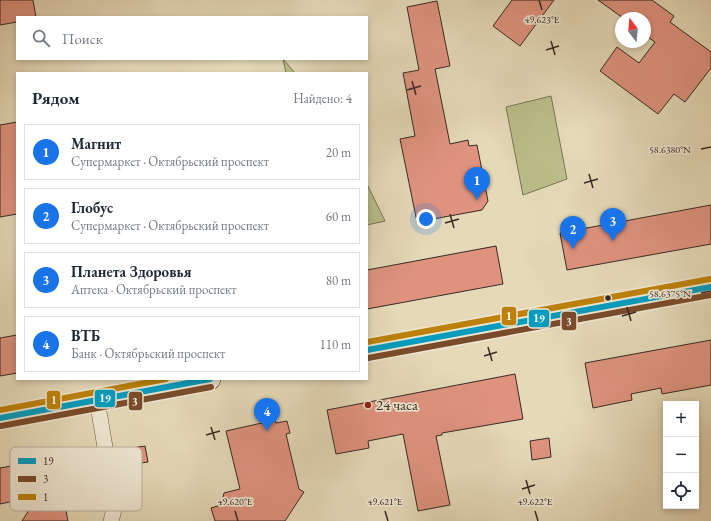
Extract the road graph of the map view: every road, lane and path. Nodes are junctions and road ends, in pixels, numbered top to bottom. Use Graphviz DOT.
graph roads {
  1 [pos="711,287"];
  2 [pos="368,350"];
  3 [pos="205,380"];
  4 [pos="97,400"];
  5 [pos="0,418"];
  6 [pos="105,447"];
  7 [pos="114,511"];
  8 [pos="111,521"];
  1 -- 2 [label="main road"];
  3 -- 4 [label="main road"];
  4 -- 5 [label="main road"];
  4 -- 6 [label="street"];
  7 -- 8 [label="street"];
}
